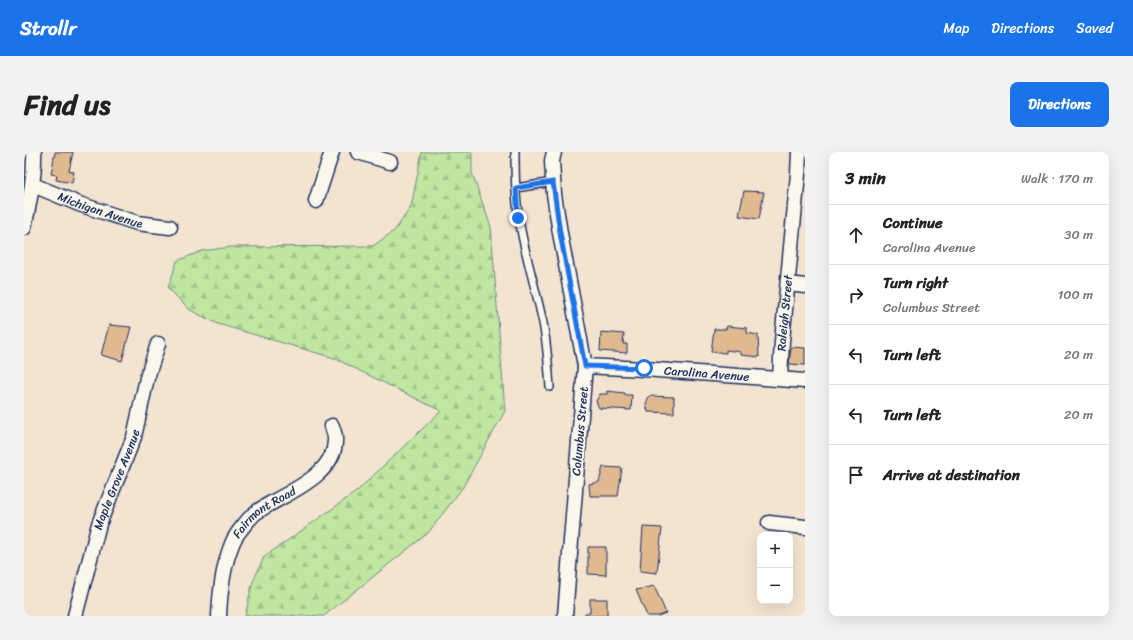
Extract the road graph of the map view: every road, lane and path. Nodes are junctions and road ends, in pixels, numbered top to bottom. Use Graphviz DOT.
graph roads {
  1 [pos="34,152"];
  2 [pos="332,152"];
  3 [pos="358,152"];
  4 [pos="516,152"];
  5 [pos="554,152"];
  6 [pos="799,152"];
  7 [pos="390,162"];
  8 [pos="29,167"];
  9 [pos="801,175"];
  10 [pos="553,182"];
  11 [pos="33,185"];
  12 [pos="516,188"];
  13 [pos="316,201"];
  14 [pos="170,227"];
  15 [pos="24,228"];
  16 [pos="788,284"];
  17 [pos="805,286"];
  18 [pos="158,344"];
  19 [pos="585,366"];
  20 [pos="780,378"];
  21 [pos="805,381"];
  22 [pos="550,387"];
  23 [pos="332,426"];
  24 [pos="769,523"];
  25 [pos="805,527"];
  26 [pos="75,616"];
  27 [pos="219,616"];
  28 [pos="565,616"];
  1 -- 8 [label="street"];
  2 -- 13 [label="street"];
  3 -- 7 [label="street"];
  4 -- 12 [label="lane"];
  5 -- 10 [label="street, Columbus Street"];
  6 -- 9 [label="street, Raleigh Street"];
  8 -- 11 [label="street"];
  9 -- 16 [label="street, Raleigh Street"];
  10 -- 12 [label="lane"];
  10 -- 19 [label="street, Columbus Street"];
  11 -- 14 [label="street, Michigan Avenue"];
  11 -- 15 [label="street"];
  12 -- 22 [label="lane"];
  16 -- 17 [label="street"];
  16 -- 20 [label="street, Raleigh Street"];
  18 -- 26 [label="street, Maple Grove Avenue"];
  19 -- 20 [label="street, Carolina Avenue"];
  19 -- 28 [label="street, Columbus Street"];
  20 -- 21 [label="street, Carolina Avenue"];
  23 -- 27 [label="street, Fairmont Road"];
  24 -- 25 [label="street"];
}
